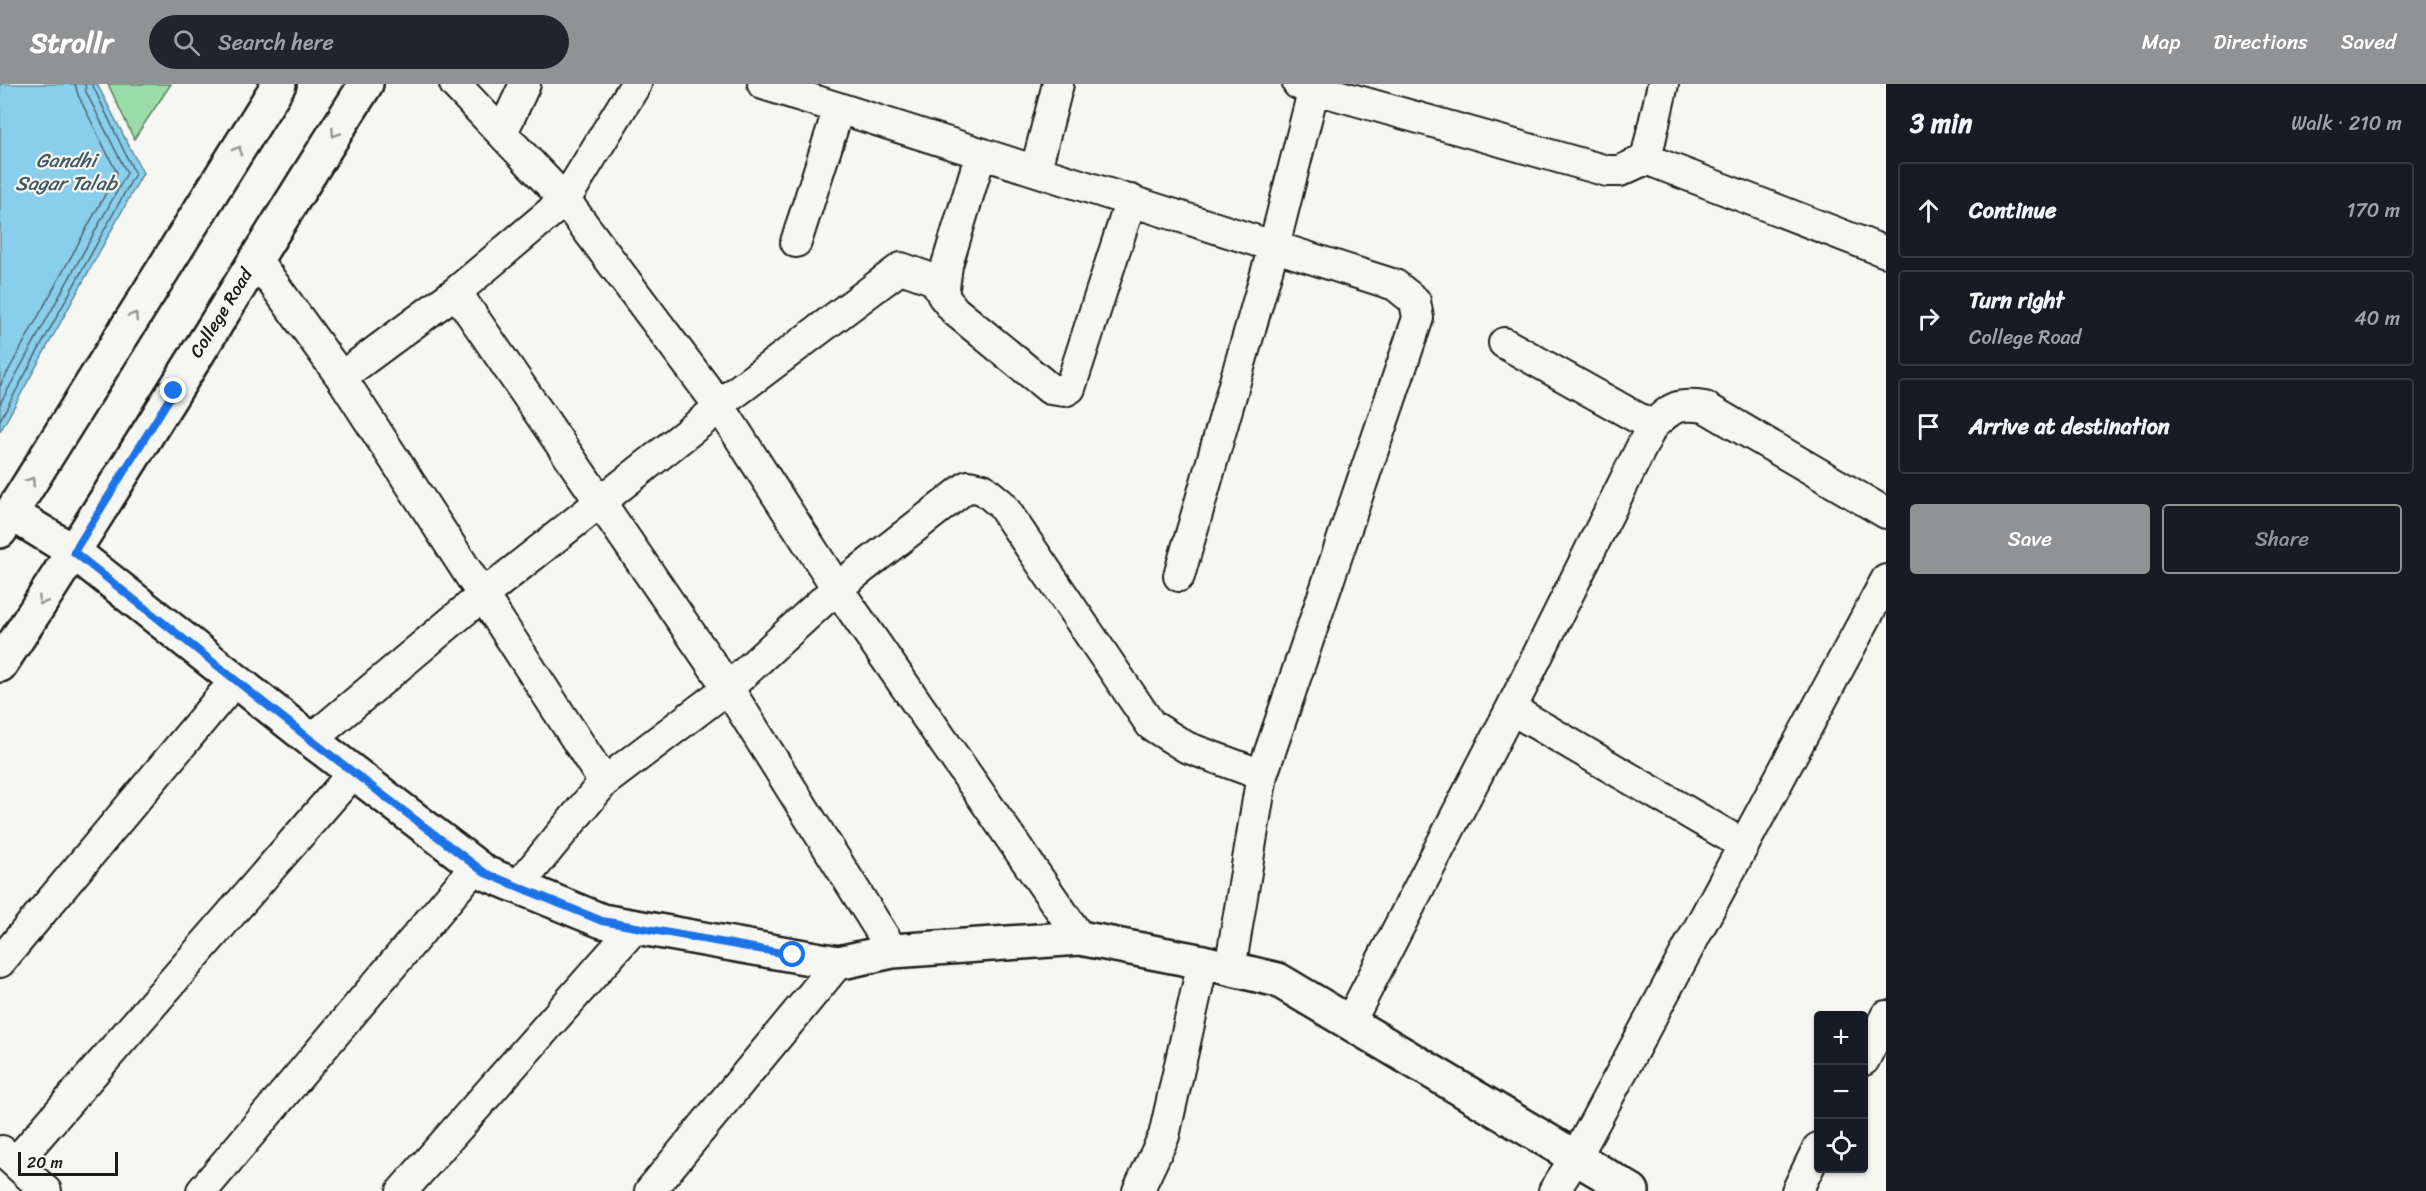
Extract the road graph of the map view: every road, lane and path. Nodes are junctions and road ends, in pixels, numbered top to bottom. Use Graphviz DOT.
graph roads {
  1 [pos="279,84"];
  2 [pos="366,84"];
  3 [pos="455,84"];
  4 [pos="525,84"];
  5 [pos="636,84"];
  6 [pos="763,84"];
  7 [pos="1058,84"];
  8 [pos="1663,84"];
  9 [pos="1309,86"];
  10 [pos="839,108"];
  11 [pos="502,133"];
  12 [pos="981,153"];
  13 [pos="1646,159"];
  14 [pos="1036,169"];
  15 [pos="565,200"];
  16 [pos="1131,200"];
  17 [pos="796,243"];
  18 [pos="1274,246"];
  19 [pos="1886,252"];
  20 [pos="255,258"];
  21 [pos="456,292"];
  22 [pos="944,296"];
  23 [pos="1504,343"];
  24 [pos="341,377"];
  25 [pos="720,407"];
  26 [pos="1652,426"];
  27 [pos="600,501"];
  28 [pos="1886,513"];
  29 [pos="6,522"];
  30 [pos="74,552"];
  31 [pos="1179,576"];
  32 [pos="1886,580"];
  33 [pos="837,588"];
  34 [pos="483,595"];
  35 [pos="0,665"];
  36 [pos="728,688"];
  37 [pos="222,696"];
  38 [pos="1511,709"];
  39 [pos="311,740"];
  40 [pos="353,773"];
  41 [pos="1262,775"];
  42 [pos="604,782"];
  43 [pos="1744,845"];
  44 [pos="476,866"];
  45 [pos="518,886"];
  46 [pos="636,926"];
  47 [pos="1080,938"];
  48 [pos="893,951"];
  49 [pos="0,962"];
  50 [pos="838,963"];
  51 [pos="1217,965"];
  52 [pos="1886,1016"];
  53 [pos="1350,1022"];
  54 [pos="1868,1050"];
  55 [pos="8,1156"];
  56 [pos="1814,1156"];
  57 [pos="1576,1157"];
  58 [pos="46,1191"];
  59 [pos="202,1191"];
  60 [pos="402,1191"];
  61 [pos="650,1191"];
  62 [pos="1138,1191"];
  63 [pos="1554,1191"];
  64 [pos="1632,1191"];
  65 [pos="1797,1191"];
  29 -- 1 [label="street, one-way"];
  2 -- 20 [label="street, College Road, one-way"];
  3 -- 11 [label="street"];
  4 -- 11 [label="street"];
  5 -- 15 [label="street"];
  6 -- 10 [label="street"];
  7 -- 14 [label="street"];
  8 -- 13 [label="street"];
  9 -- 13 [label="street"];
  9 -- 18 [label="street"];
  10 -- 12 [label="street"];
  10 -- 17 [label="street"];
  11 -- 15 [label="street"];
  12 -- 14 [label="street"];
  12 -- 22 [label="street"];
  13 -- 19 [label="street"];
  14 -- 16 [label="street"];
  15 -- 21 [label="street"];
  15 -- 25 [label="street"];
  16 -- 18 [label="street"];
  16 -- 22 [label="street"];
  18 -- 31 [label="street"];
  18 -- 41 [label="street"];
  20 -- 24 [label="street"];
  20 -- 30 [label="street, College Road"];
  21 -- 24 [label="street"];
  21 -- 27 [label="street"];
  22 -- 25 [label="street"];
  23 -- 26 [label="street"];
  24 -- 34 [label="street"];
  25 -- 27 [label="street"];
  25 -- 33 [label="street"];
  26 -- 28 [label="street"];
  26 -- 38 [label="street"];
  27 -- 34 [label="street"];
  27 -- 36 [label="street"];
  29 -- 30 [label="street"];
  30 -- 35 [label="street, College Road, one-way"];
  30 -- 39 [label="street"];
  32 -- 43 [label="street"];
  33 -- 36 [label="street"];
  33 -- 41 [label="street"];
  33 -- 47 [label="street"];
  34 -- 39 [label="street"];
  34 -- 42 [label="street"];
  36 -- 42 [label="street"];
  36 -- 48 [label="street"];
  37 -- 49 [label="street"];
  38 -- 43 [label="street"];
  38 -- 53 [label="street"];
  39 -- 40 [label="street"];
  40 -- 44 [label="street"];
  40 -- 55 [label="street"];
  41 -- 51 [label="street"];
  42 -- 45 [label="street"];
  43 -- 57 [label="street"];
  44 -- 45 [label="street"];
  44 -- 59 [label="street"];
  45 -- 46 [label="street"];
  46 -- 50 [label="street"];
  46 -- 60 [label="street"];
  47 -- 48 [label="street"];
  47 -- 51 [label="street"];
  48 -- 50 [label="street"];
  50 -- 61 [label="street"];
  51 -- 53 [label="street"];
  51 -- 62 [label="street"];
  52 -- 54 [label="street"];
  53 -- 57 [label="street"];
  55 -- 58 [label="street"];
  56 -- 65 [label="street"];
  57 -- 63 [label="street"];
  57 -- 64 [label="street"];
}
